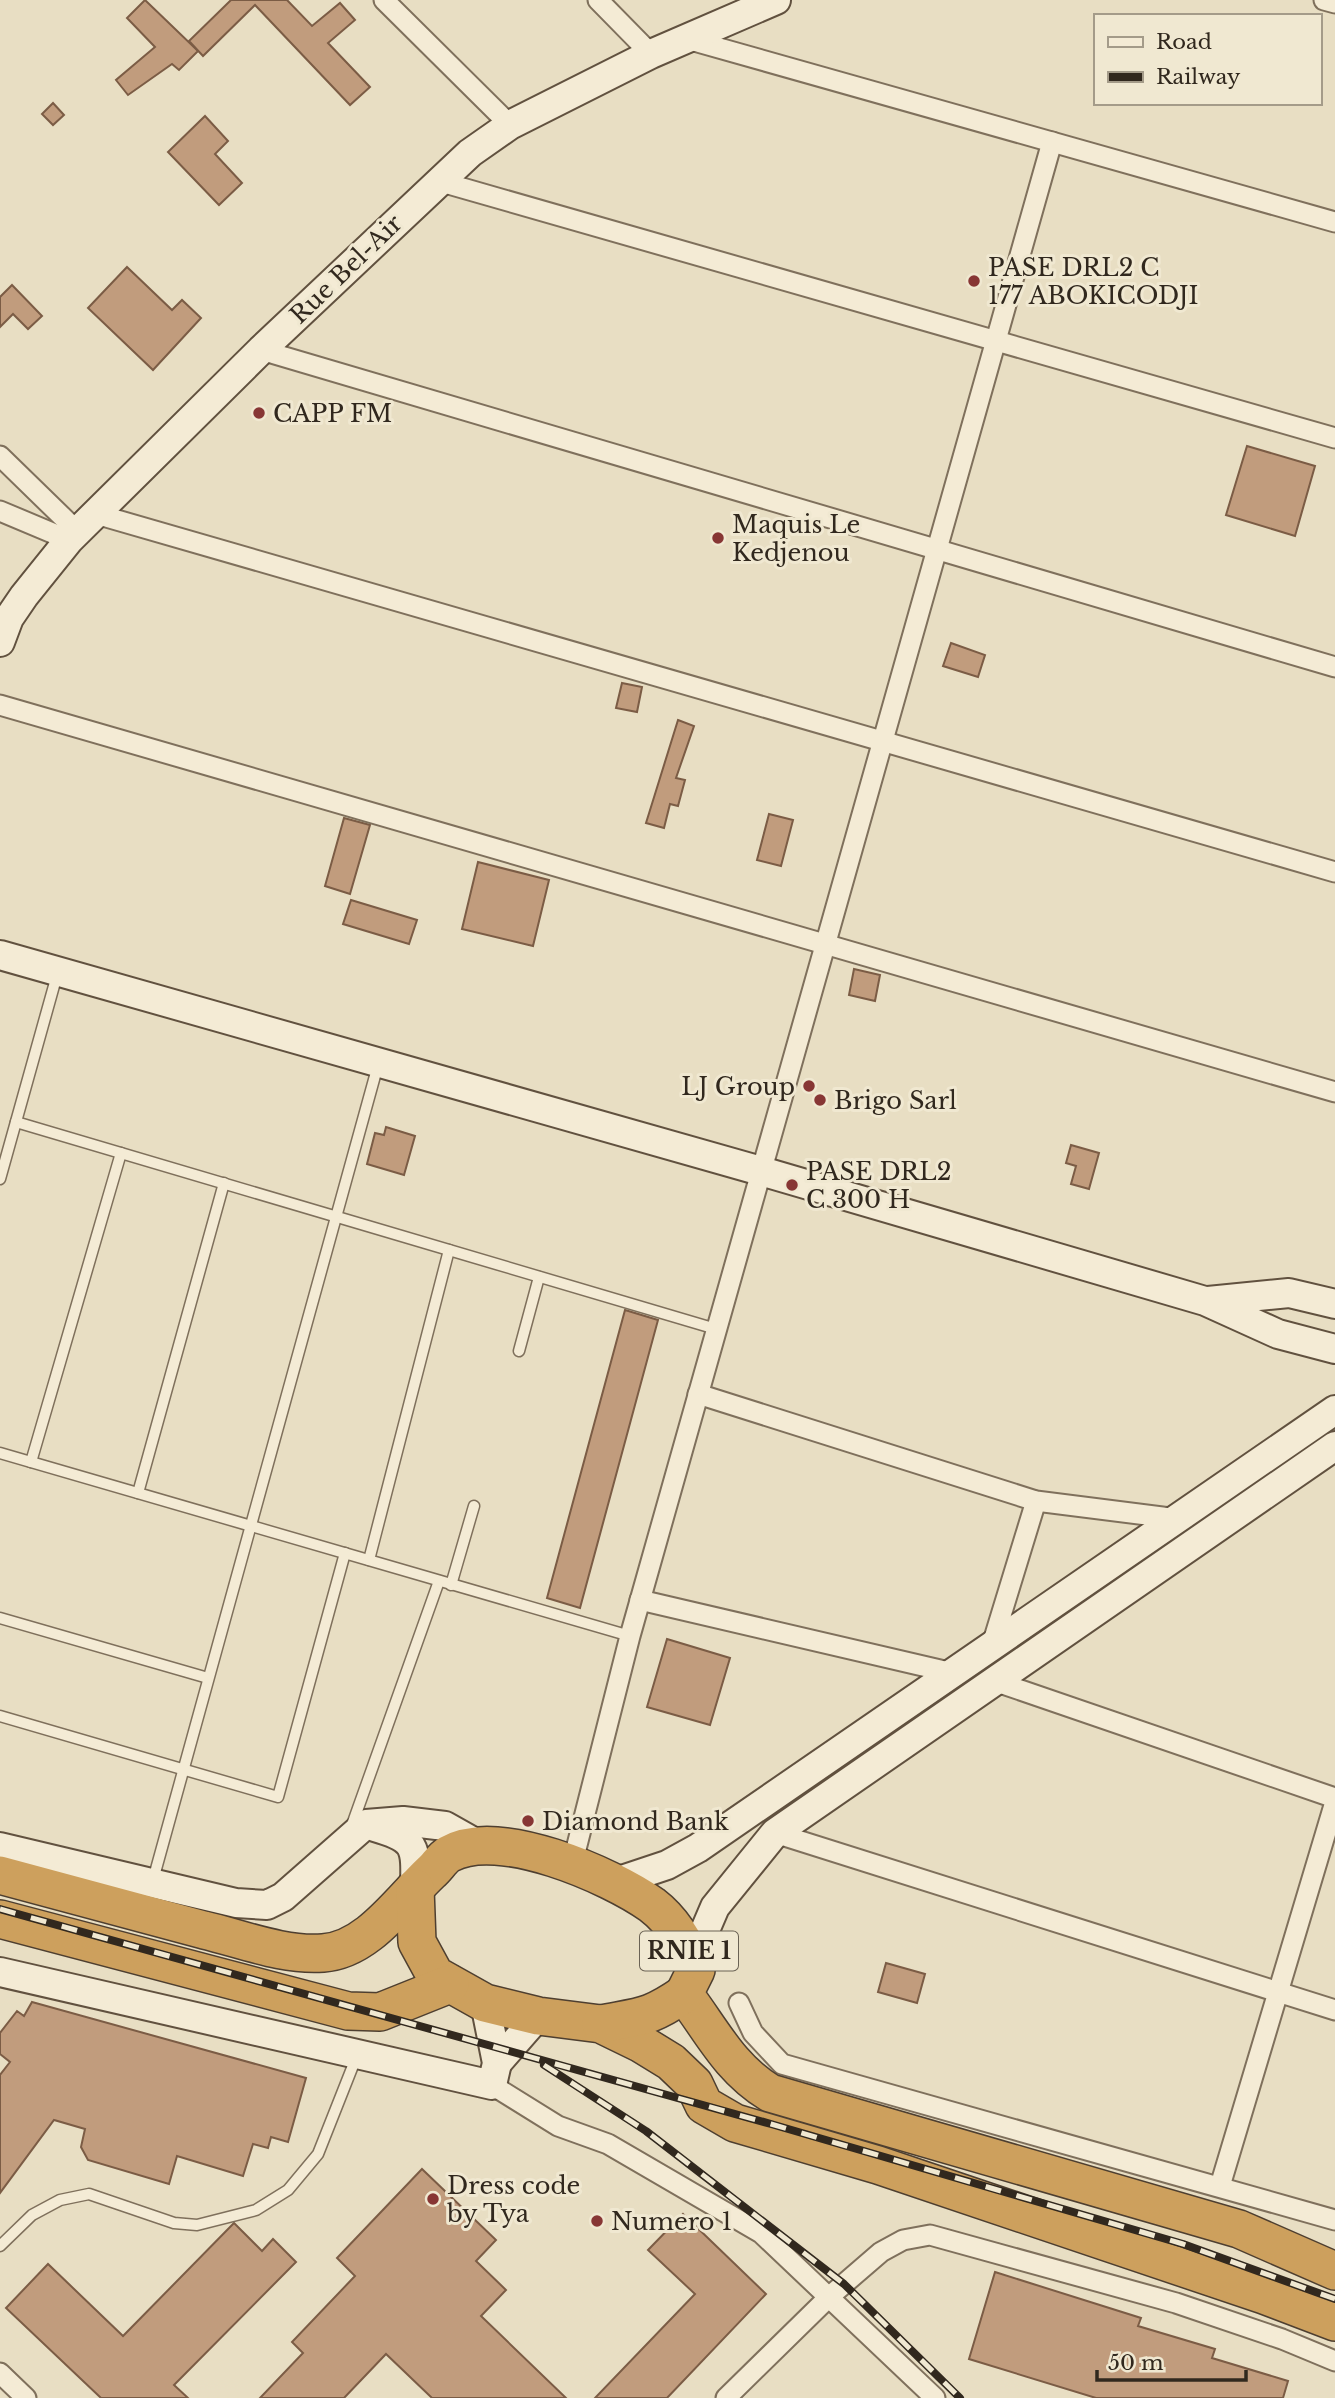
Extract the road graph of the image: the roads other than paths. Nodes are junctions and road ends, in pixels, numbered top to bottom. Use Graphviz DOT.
graph roads {
  1 [pos="384,0"];
  2 [pos="598,0"];
  3 [pos="776,0"];
  4 [pos="1324,0"];
  5 [pos="1335,3"];
  6 [pos="687,39"];
  7 [pos="651,54"];
  8 [pos="510,125"];
  9 [pos="1052,142"];
  10 [pos="438,181"];
  11 [pos="1335,222"];
  12 [pos="996,340"];
  13 [pos="261,350"];
  14 [pos="1335,438"];
  15 [pos="0,456"];
  16 [pos="0,511"];
  17 [pos="81,529"];
  18 [pos="937,549"];
  19 [pos="3,625"];
  20 [pos="1335,667"];
  21 [pos="0,705"];
  22 [pos="883,741"];
  23 [pos="1335,872"];
  24 [pos="825,943"];
  25 [pos="0,955"];
  26 [pos="58,971"];
  27 [pos="379,1061"];
  28 [pos="1335,1092"];
  29 [pos="16,1122"];
  30 [pos="121,1153"];
  31 [pos="761,1171"];
  32 [pos="0,1180"];
  33 [pos="224,1184"];
  34 [pos="336,1217"];
  35 [pos="449,1250"];
  36 [pos="539,1277"];
  37 [pos="1205,1301"];
  38 [pos="1335,1304"];
  39 [pos="716,1329"];
  40 [pos="1335,1349"];
  41 [pos="519,1351"];
  42 [pos="698,1394"];
  43 [pos="1335,1410"];
  44 [pos="1335,1446"];
  45 [pos="0,1453"];
  46 [pos="31,1462"];
  47 [pos="138,1493"];
  48 [pos="1036,1501"];
  49 [pos="474,1506"];
  50 [pos="1178,1519"];
  51 [pos="250,1526"];
  52 [pos="345,1553"];
  53 [pos="369,1560"];
  54 [pos="439,1581"];
  55 [pos="452,1585"];
  56 [pos="640,1600"];
  57 [pos="0,1618"];
  58 [pos="630,1636"];
  59 [pos="990,1649"];
  60 [pos="953,1672"];
  61 [pos="208,1678"];
  62 [pos="998,1682"];
  63 [pos="0,1716"];
  64 [pos="183,1770"];
  65 [pos="1335,1800"];
  66 [pos="357,1832"];
  67 [pos="775,1833"];
  68 [pos="477,1844"];
  69 [pos="0,1847"];
  70 [pos="572,1865"];
  71 [pos="0,1875"];
  72 [pos="613,1883"];
  73 [pos="152,1884"];
  74 [pos="415,1888"];
  75 [pos="0,1919"];
  76 [pos="0,1972"];
  77 [pos="690,1982"];
  78 [pos="450,1984"];
  79 [pos="1278,1993"];
  80 [pos="485,2003"];
  81 [pos="739,2003"];
  82 [pos="1335,2010"];
  83 [pos="538,2016"];
  84 [pos="601,2024"];
  85 [pos="357,2054"];
  86 [pos="495,2074"];
  87 [pos="1220,2186"];
  88 [pos="1335,2220"];
  89 [pos="0,2246"];
  90 [pos="1335,2271"];
  91 [pos="830,2296"];
  92 [pos="1335,2322"];
  93 [pos="1335,2361"];
  94 [pos="0,2373"];
  95 [pos="26,2398"];
  96 [pos="726,2398"];
  97 [pos="935,2398"];
  1 -- 8 [label="street"];
  2 -- 7 [label="street"];
  3 -- 6 [label="main road, Rue Bel-Air"];
  4 -- 5 [label="street"];
  6 -- 7 [label="main road, Rue Bel-Air"];
  6 -- 9 [label="street"];
  7 -- 8 [label="main road, Rue Bel-Air"];
  8 -- 10 [label="main road, Rue Bel-Air"];
  9 -- 11 [label="street"];
  9 -- 12 [label="street"];
  10 -- 12 [label="street"];
  10 -- 13 [label="main road, Rue Bel-Air"];
  12 -- 14 [label="street"];
  12 -- 18 [label="street"];
  13 -- 17 [label="main road, Rue Bel-Air"];
  13 -- 18 [label="street"];
  15 -- 17 [label="street"];
  16 -- 17 [label="street"];
  17 -- 19 [label="main road, Rue Bel-Air"];
  17 -- 22 [label="street"];
  18 -- 20 [label="street"];
  18 -- 22 [label="street"];
  21 -- 24 [label="street"];
  22 -- 23 [label="street"];
  22 -- 24 [label="street"];
  24 -- 28 [label="street"];
  24 -- 31 [label="street"];
  25 -- 26 [label="main road"];
  26 -- 27 [label="main road"];
  26 -- 29 [label="lane"];
  27 -- 31 [label="main road"];
  27 -- 34 [label="lane"];
  29 -- 30 [label="lane"];
  29 -- 32 [label="lane"];
  30 -- 33 [label="lane"];
  30 -- 46 [label="lane"];
  31 -- 37 [label="main road"];
  31 -- 39 [label="street"];
  33 -- 34 [label="lane"];
  33 -- 47 [label="lane"];
  34 -- 35 [label="lane"];
  34 -- 51 [label="lane"];
  35 -- 36 [label="lane"];
  35 -- 53 [label="lane"];
  36 -- 39 [label="lane"];
  36 -- 41 [label="lane"];
  37 -- 38 [label="main road"];
  37 -- 40 [label="main road"];
  39 -- 42 [label="street"];
  42 -- 48 [label="street"];
  42 -- 56 [label="street"];
  43 -- 50 [label="main road"];
  44 -- 62 [label="main road"];
  45 -- 46 [label="lane"];
  46 -- 47 [label="lane"];
  47 -- 51 [label="lane"];
  48 -- 50 [label="street"];
  48 -- 59 [label="street"];
  49 -- 55 [label="lane"];
  50 -- 59 [label="main road"];
  51 -- 52 [label="lane"];
  51 -- 61 [label="lane"];
  52 -- 53 [label="lane"];
  52 -- 64 [label="lane"];
  53 -- 54 [label="lane"];
  54 -- 55 [label="lane"];
  54 -- 66 [label="lane"];
  55 -- 58 [label="lane"];
  56 -- 58 [label="street"];
  56 -- 60 [label="street"];
  57 -- 61 [label="lane"];
  58 -- 70 [label="street"];
  59 -- 60 [label="main road"];
  60 -- 72 [label="main road"];
  61 -- 64 [label="lane"];
  62 -- 65 [label="street"];
  62 -- 67 [label="main road"];
  63 -- 64 [label="lane"];
  64 -- 73 [label="lane"];
  65 -- 79 [label="street"];
  66 -- 68 [label="main road"];
  66 -- 73 [label="main road"];
  66 -- 74 [label="main road"];
  67 -- 77 [label="main road"];
  67 -- 79 [label="street"];
  68 -- 70 [label="highway, RNIE 1"];
  68 -- 74 [label="highway, RNIE 1"];
  69 -- 73 [label="main road"];
  70 -- 72 [label="highway, RNIE 1"];
  71 -- 74 [label="highway, RNIE 1"];
  72 -- 77 [label="highway, RNIE 1"];
  74 -- 78 [label="highway, RNIE 1"];
  75 -- 78 [label="highway"];
  76 -- 85 [label="main road"];
  77 -- 84 [label="highway, RNIE 1"];
  77 -- 90 [label="highway, RNIE 1"];
  78 -- 80 [label="highway, RNIE 1"];
  79 -- 82 [label="street"];
  79 -- 87 [label="street"];
  80 -- 83 [label="highway, RNIE 1"];
  80 -- 86 [label="main road"];
  81 -- 87 [label="street"];
  83 -- 84 [label="highway, RNIE 1"];
  83 -- 86 [label="main road"];
  84 -- 92 [label="highway, RNIE 1"];
  85 -- 86 [label="main road"];
  85 -- 89 [label="lane"];
  86 -- 91 [label="street"];
  87 -- 88 [label="street"];
  91 -- 93 [label="street"];
  91 -- 96 [label="street"];
  91 -- 97 [label="street"];
  94 -- 95 [label="street"];
}
